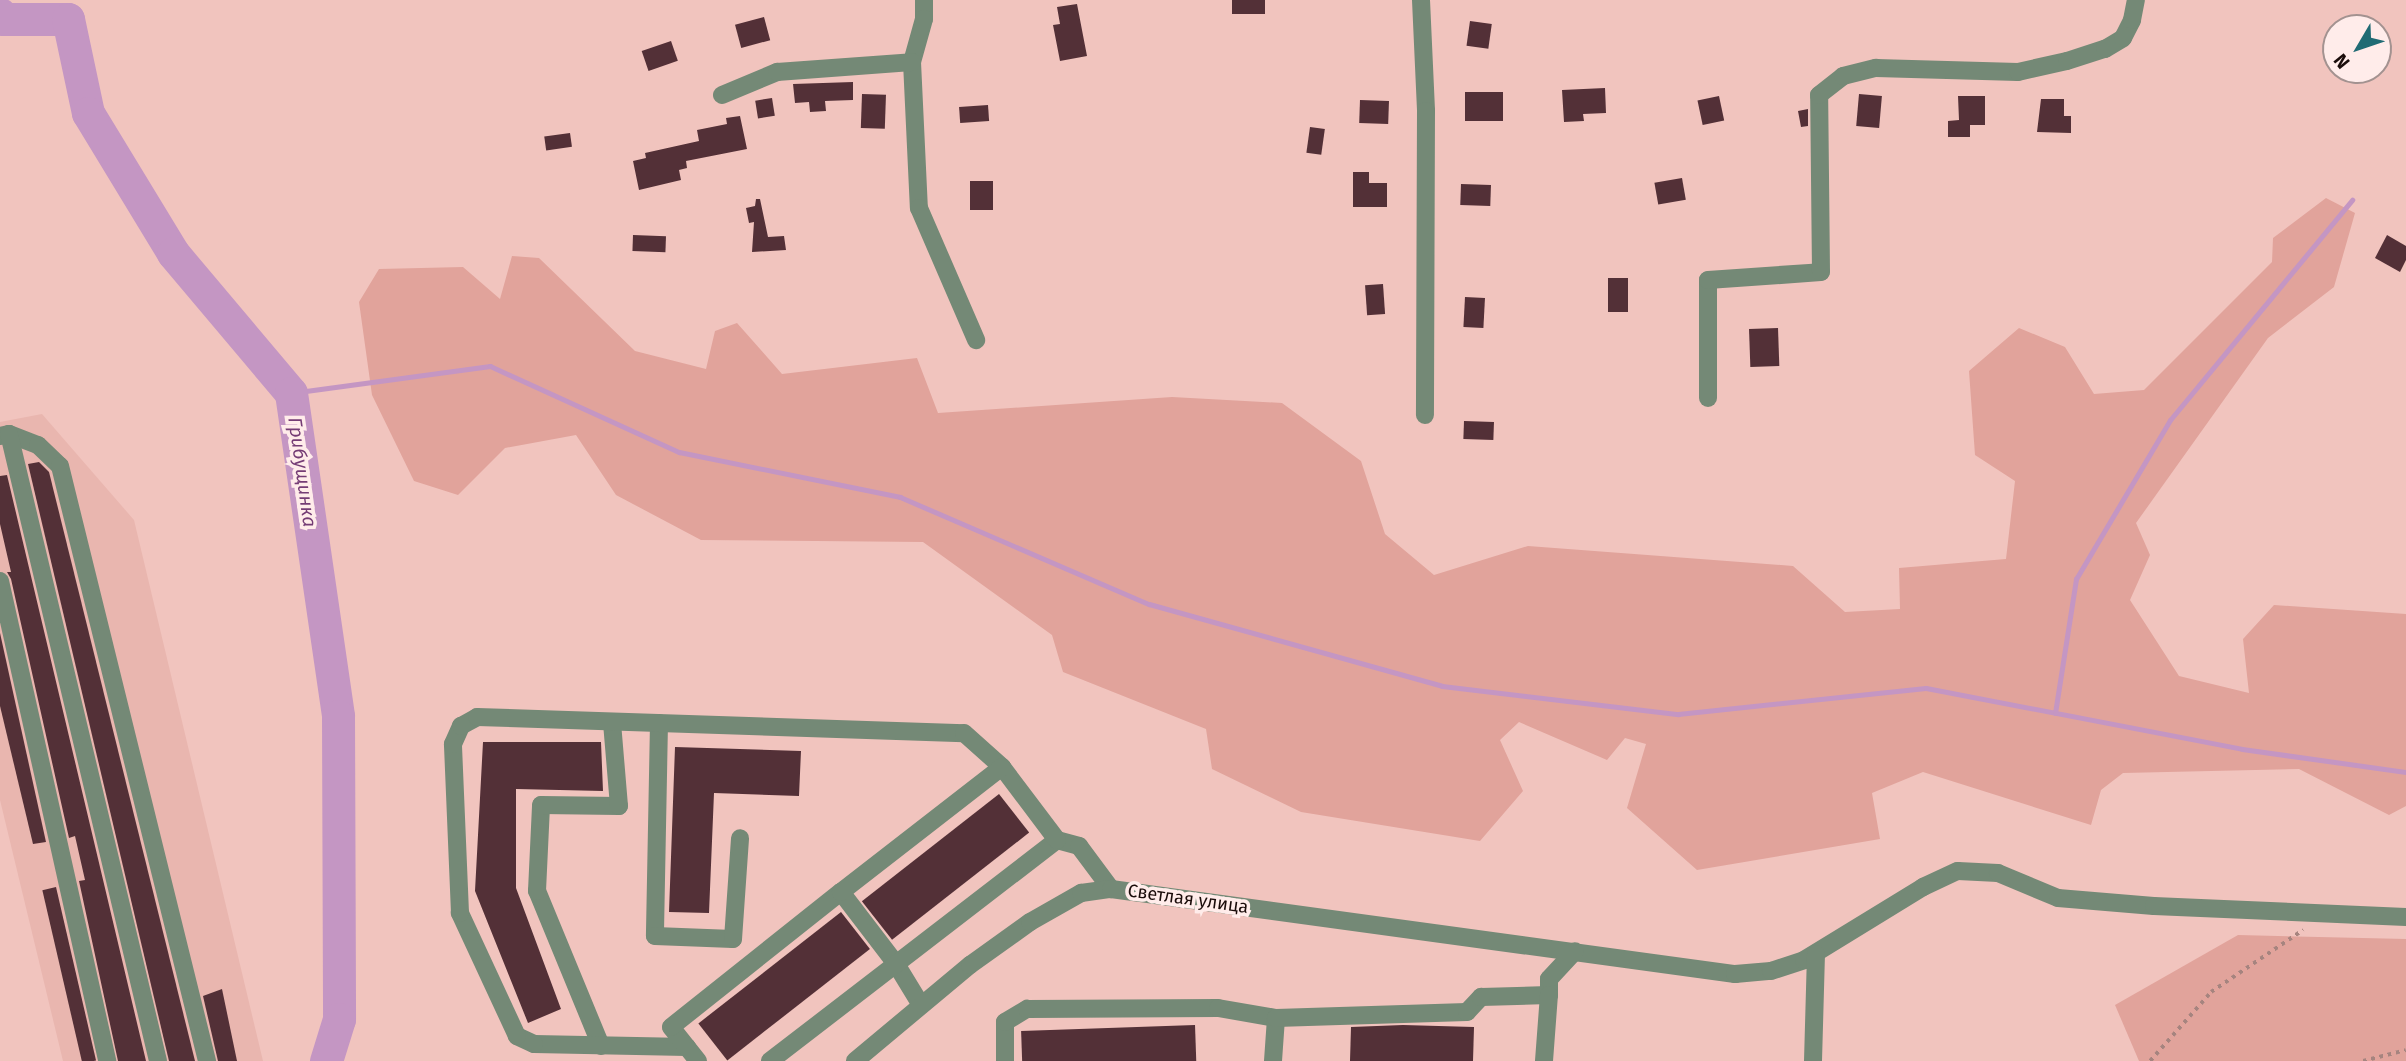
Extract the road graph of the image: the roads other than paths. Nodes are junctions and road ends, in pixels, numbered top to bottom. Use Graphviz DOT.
graph roads {
  1 [pos="924,0"];
  2 [pos="1421,0"];
  3 [pos="2136,0"];
  4 [pos="912,62"];
  5 [pos="722,95"];
  6 [pos="976,340"];
  7 [pos="1708,398"];
  8 [pos="1425,415"];
  9 [pos="5,435"];
  10 [pos="0,581"];
  11 [pos="612,722"];
  12 [pos="659,723"];
  13 [pos="1002,767"];
  14 [pos="740,838"];
  15 [pos="1057,840"];
  16 [pos="1111,889"];
  17 [pos="841,892"];
  18 [pos="2406,917"];
  19 [pos="1575,951"];
  20 [pos="1816,954"];
  21 [pos="896,964"];
  22 [pos="1549,996"];
  23 [pos="921,1005"];
  24 [pos="1276,1018"];
  25 [pos="601,1046"];
  26 [pos="551,1053"];
  27 [pos="693,1054"];
  28 [pos="107,1061"];
  29 [pos="158,1061"];
  30 [pos="207,1061"];
  31 [pos="770,1061"];
  32 [pos="855,1061"];
  33 [pos="1005,1061"];
  34 [pos="1273,1061"];
  35 [pos="1544,1061"];
  36 [pos="1813,1061"];
  1 -- 4 [label="street"];
  2 -- 8 [label="street"];
  3 -- 7 [label="street"];
  4 -- 5 [label="street"];
  4 -- 6 [label="street"];
  9 -- 29 [label="street"];
  9 -- 30 [label="street"];
  10 -- 28 [label="street"];
  11 -- 12 [label="street"];
  11 -- 25 [label="street"];
  11 -- 26 [label="street"];
  12 -- 13 [label="street"];
  12 -- 14 [label="street"];
  13 -- 15 [label="street"];
  13 -- 17 [label="street"];
  15 -- 16 [label="street"];
  15 -- 21 [label="street"];
  16 -- 19 [label="street, Светлая улица"];
  16 -- 23 [label="street, Светлая улица"];
  17 -- 21 [label="street"];
  17 -- 27 [label="street"];
  18 -- 20 [label="street, Светлая улица"];
  19 -- 20 [label="street, Светлая улица"];
  19 -- 22 [label="street"];
  20 -- 36 [label="street"];
  21 -- 23 [label="street"];
  21 -- 31 [label="street"];
  22 -- 24 [label="street"];
  22 -- 35 [label="street"];
  23 -- 32 [label="street, Светлая улица"];
  24 -- 33 [label="street"];
  24 -- 34 [label="street"];
  25 -- 26 [label="street"];
  25 -- 27 [label="street"];
}
